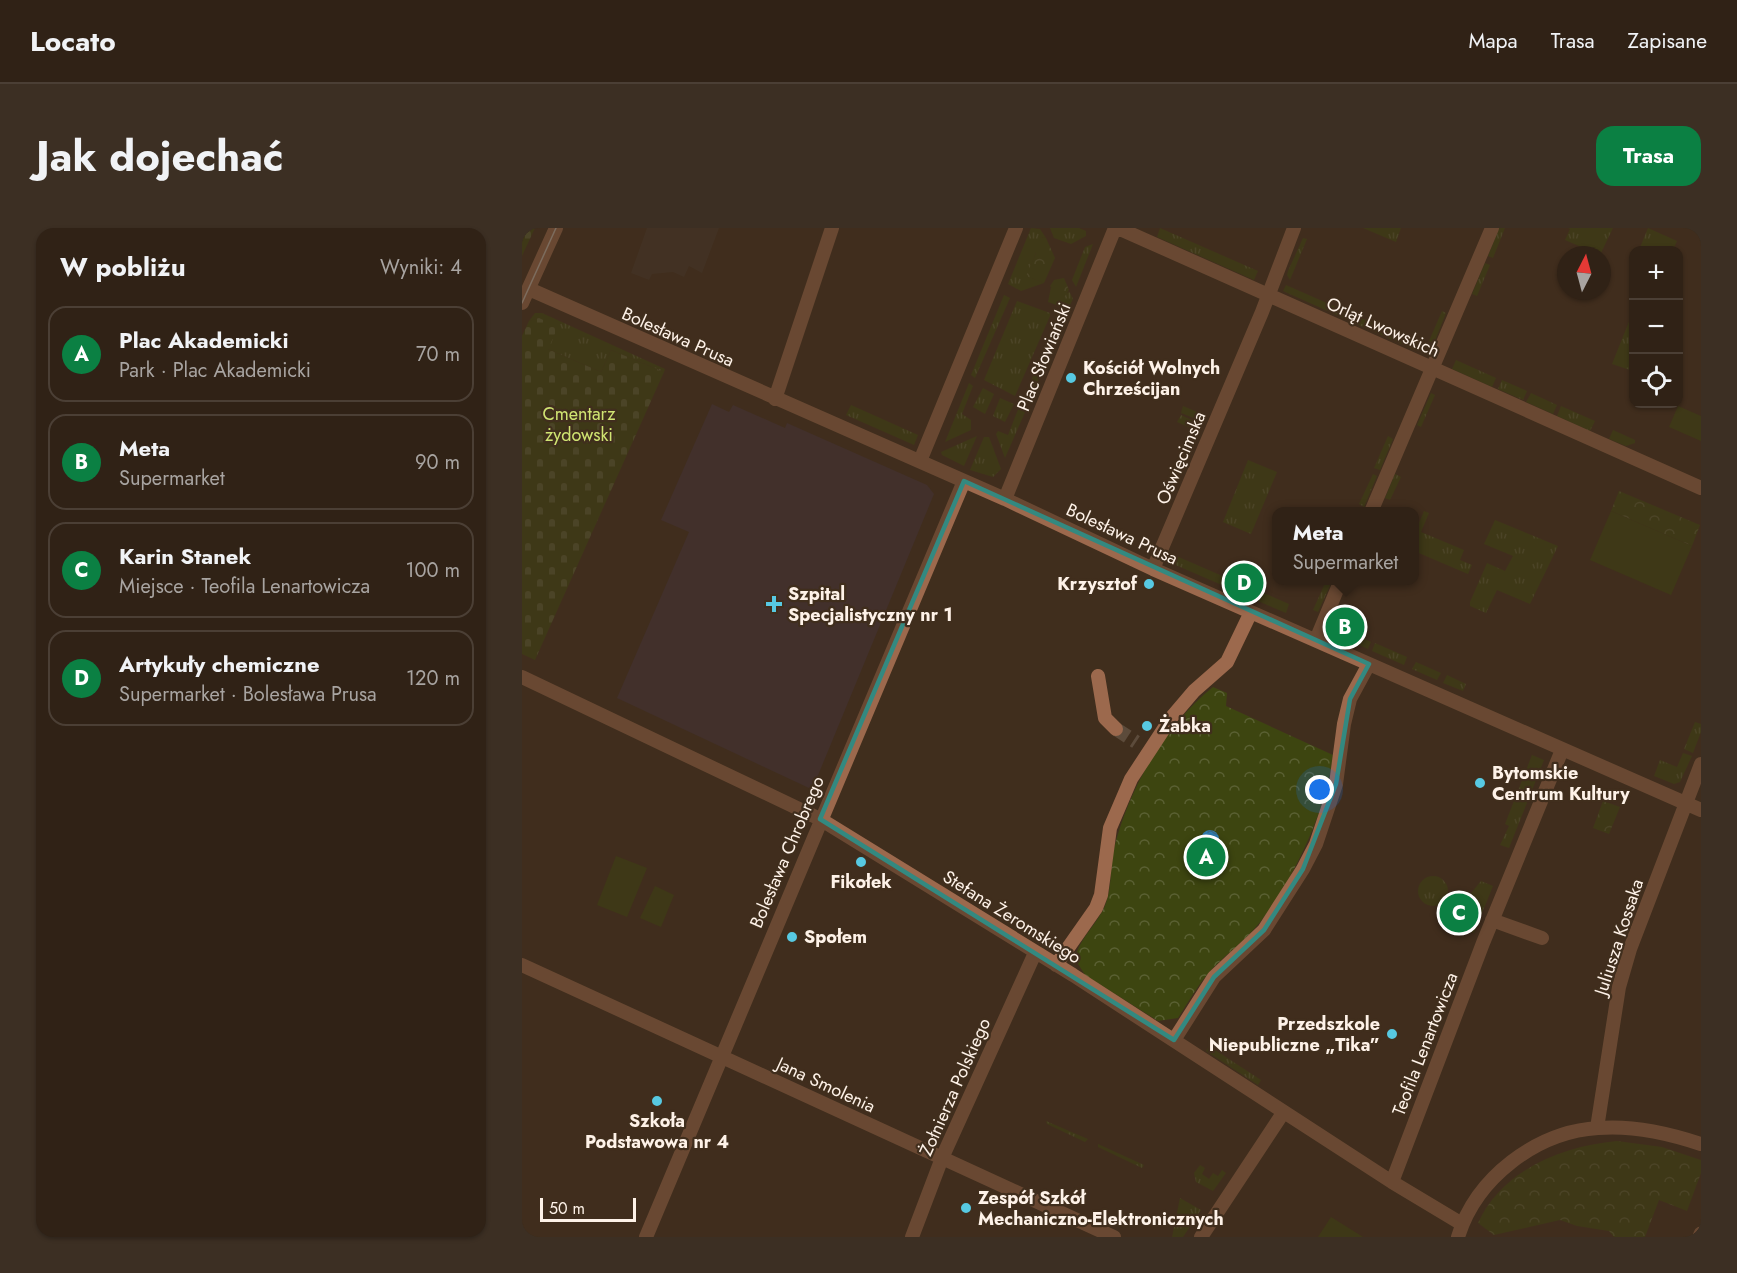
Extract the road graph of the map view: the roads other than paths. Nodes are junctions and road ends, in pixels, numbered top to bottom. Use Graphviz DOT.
graph roads {
  1 [pos="556,228"];
  2 [pos="832,228"];
  3 [pos="1016,228"];
  4 [pos="1117,228"];
  5 [pos="1294,228"];
  6 [pos="1491,228"];
  7 [pos="529,289"];
  8 [pos="1268,295"];
  9 [pos="522,303"];
  10 [pos="1432,369"];
  11 [pos="775,399"];
  12 [pos="920,461"];
  13 [pos="964,481"];
  14 [pos="1701,488"];
  15 [pos="1005,499"];
  16 [pos="1373,507"];
  17 [pos="1153,569"];
  18 [pos="1339,585"];
  19 [pos="1251,612"];
  20 [pos="1316,640"];
  21 [pos="1369,664"];
  22 [pos="1098,676"];
  23 [pos="522,677"];
  24 [pos="1116,729"];
  25 [pos="1136,742"];
  26 [pos="1149,749"];
  27 [pos="1562,750"];
  28 [pos="1701,764"];
  29 [pos="1685,805"];
  30 [pos="1701,810"];
  31 [pos="820,819"];
  32 [pos="1492,920"];
  33 [pos="1542,938"];
  34 [pos="1035,953"];
  35 [pos="522,965"];
  36 [pos="1056,965"];
  37 [pos="1174,1040"];
  38 [pos="721,1056"];
  39 [pos="1284,1113"];
  40 [pos="1597,1128"];
  41 [pos="1701,1144"];
  42 [pos="942,1158"];
  43 [pos="1392,1182"];
  44 [pos="1460,1231"];
  45 [pos="646,1237"];
  46 [pos="912,1237"];
  47 [pos="1114,1237"];
  48 [pos="1201,1237"];
  1 -- 7 [label="street"];
  2 -- 11 [label="street"];
  3 -- 12 [label="street"];
  4 -- 8 [label="street, Orląt Lwowskich"];
  4 -- 15 [label="street, Plac Słowiański"];
  5 -- 8 [label="street, Oświęcimska"];
  6 -- 10 [label="street"];
  7 -- 9 [label="street"];
  7 -- 11 [label="street, Bolesława Prusa"];
  8 -- 10 [label="street, Orląt Lwowskich"];
  8 -- 17 [label="street, Oświęcimska"];
  10 -- 14 [label="street, Orląt Lwowskich"];
  10 -- 16 [label="street"];
  11 -- 12 [label="street, Bolesława Prusa"];
  12 -- 13 [label="street, Bolesława Prusa"];
  13 -- 15 [label="street, Bolesława Prusa"];
  13 -- 31 [label="street, Bolesława Chrobrego"];
  15 -- 17 [label="street, Bolesława Prusa"];
  17 -- 19 [label="street, Bolesława Prusa"];
  18 -- 20 [label="street"];
  19 -- 20 [label="street, Bolesława Prusa"];
  19 -- 26 [label="street"];
  20 -- 21 [label="street, Bolesława Prusa"];
  21 -- 27 [label="street, Bolesława Prusa"];
  21 -- 37 [label="street"];
  22 -- 24 [label="street"];
  23 -- 31 [label="street, Stefana Żeromskiego"];
  25 -- 26 [label="street"];
  26 -- 36 [label="street"];
  27 -- 29 [label="street, Bolesława Prusa"];
  27 -- 32 [label="street, Teofila Lenartowicza"];
  28 -- 29 [label="street, Juliusza Kossaka"];
  29 -- 30 [label="street, Bolesława Prusa"];
  29 -- 40 [label="street, Juliusza Kossaka"];
  31 -- 34 [label="street, Stefana Żeromskiego"];
  31 -- 38 [label="street, Bolesława Chrobrego"];
  32 -- 33 [label="street"];
  32 -- 43 [label="street, Teofila Lenartowicza"];
  34 -- 36 [label="street, Stefana Żeromskiego"];
  34 -- 42 [label="street, Żołnierza Polskiego"];
  35 -- 38 [label="street, Jana Smolenia"];
  36 -- 37 [label="street, Stefana Żeromskiego"];
  37 -- 39 [label="street, Stefana Żeromskiego"];
  38 -- 42 [label="street, Jana Smolenia"];
  38 -- 45 [label="street, Bolesława Chrobrego"];
  39 -- 43 [label="street, Stefana Żeromskiego"];
  39 -- 48 [label="street"];
  40 -- 41 [label="street"];
  40 -- 44 [label="street"];
  42 -- 46 [label="street, Żołnierza Polskiego"];
  42 -- 47 [label="street, Jana Smolenia"];
  43 -- 44 [label="street, Stefana Żeromskiego"];
}
